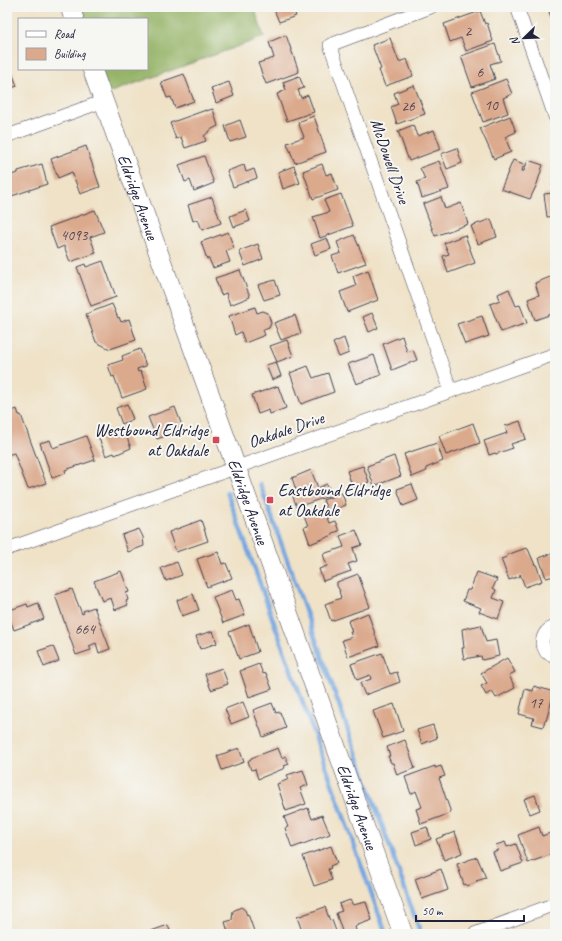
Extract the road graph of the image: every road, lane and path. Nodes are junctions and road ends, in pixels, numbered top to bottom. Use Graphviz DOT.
graph roads {
  1 [pos="70,7"];
  2 [pos="431,7"];
  3 [pos="517,7"];
  4 [pos="74,18"];
  5 [pos="92,70"];
  6 [pos="104,101"];
  7 [pos="555,117"];
  8 [pos="7,136"];
  9 [pos="555,354"];
  10 [pos="451,391"];
  11 [pos="236,467"];
  12 [pos="7,549"];
  13 [pos="555,628"];
  14 [pos="555,656"];
  15 [pos="555,904"];
  16 [pos="403,934"];
  17 [pos="474,934"];
  1 -- 4 [label="street"];
  2 -- 10 [label="street, McDowell Drive"];
  3 -- 7 [label="street"];
  5 -- 6 [label="street, Eldridge Avenue"];
  6 -- 8 [label="street"];
  6 -- 11 [label="street, Eldridge Avenue"];
  9 -- 10 [label="street, Oakdale Drive"];
  10 -- 11 [label="street, Oakdale Drive"];
  11 -- 12 [label="street, Oakdale Drive"];
  11 -- 16 [label="street, Eldridge Avenue"];
  13 -- 14 [label="street"];
  15 -- 17 [label="street"];
}
